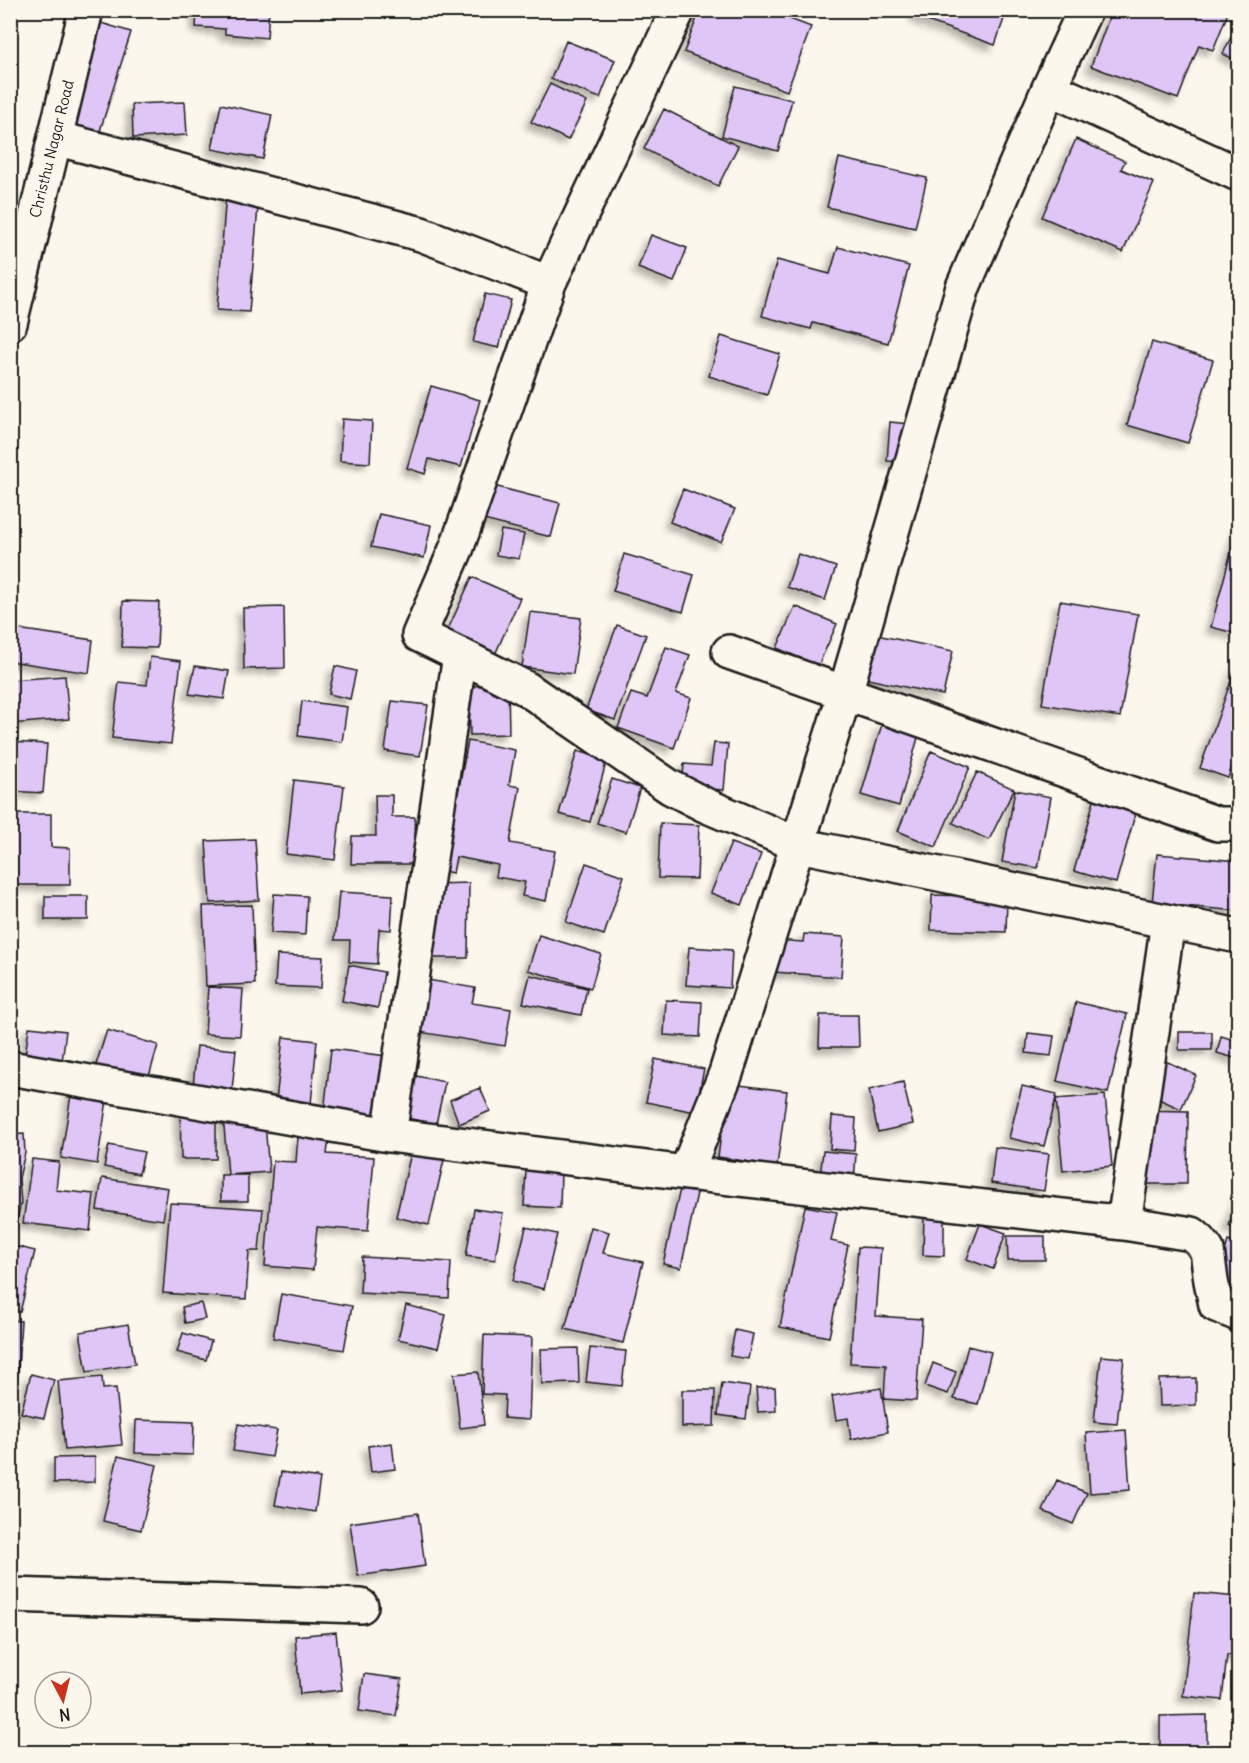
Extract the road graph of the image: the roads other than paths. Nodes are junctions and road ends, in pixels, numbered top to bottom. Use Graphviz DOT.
graph roads {
  1 [pos="86,10"];
  2 [pos="678,10"];
  3 [pos="1085,10"];
  4 [pos="1049,88"];
  5 [pos="55,138"];
  6 [pos="1239,174"];
  7 [pos="549,283"];
  8 [pos="10,323"];
  9 [pos="729,652"];
  10 [pos="460,655"];
  11 [pos="845,693"];
  12 [pos="1239,824"];
  13 [pos="799,845"];
  14 [pos="1168,922"];
  15 [pos="1239,936"];
  16 [pos="10,1068"];
  17 [pos="389,1135"];
  18 [pos="686,1173"];
  19 [pos="1124,1223"];
  20 [pos="1239,1314"];
  21 [pos="10,1595"];
  22 [pos="362,1606"];
  1 -- 5 [label="street, Christhu Nagar Road"];
  2 -- 7 [label="street"];
  3 -- 4 [label="street"];
  4 -- 6 [label="street"];
  4 -- 11 [label="street"];
  5 -- 7 [label="street"];
  5 -- 8 [label="street, Christhu Nagar Road"];
  7 -- 10 [label="street"];
  9 -- 11 [label="street"];
  10 -- 13 [label="street"];
  10 -- 17 [label="street"];
  11 -- 12 [label="street"];
  11 -- 13 [label="street"];
  13 -- 14 [label="street"];
  13 -- 18 [label="street"];
  14 -- 15 [label="street"];
  14 -- 19 [label="street"];
  16 -- 17 [label="street"];
  17 -- 18 [label="street"];
  18 -- 19 [label="street"];
  19 -- 20 [label="street"];
  21 -- 22 [label="street"];
}
